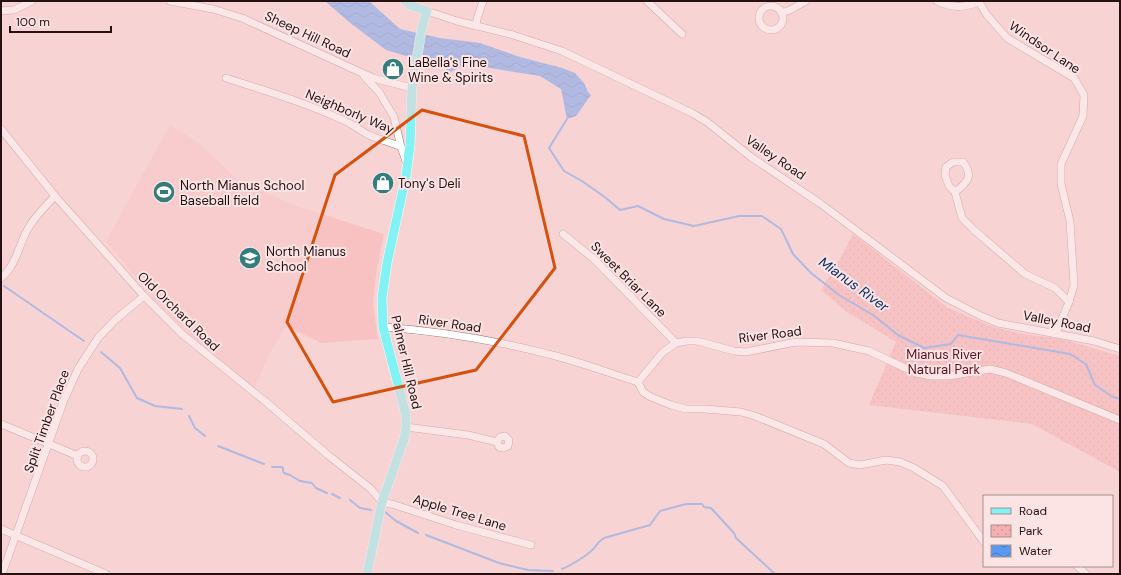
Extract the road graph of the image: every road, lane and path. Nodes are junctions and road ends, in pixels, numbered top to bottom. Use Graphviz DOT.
graph roads {
  1 [pos="32,1"];
  2 [pos="170,1"];
  3 [pos="405,1"];
  4 [pos="483,1"];
  5 [pos="647,1"];
  6 [pos="806,1"];
  7 [pos="937,1"];
  8 [pos="980,2"];
  9 [pos="1,11"];
  10 [pos="427,11"];
  11 [pos="781,13"];
  12 [pos="476,26"];
  13 [pos="682,34"];
  14 [pos="360,72"];
  15 [pos="226,78"];
  16 [pos="412,88"];
  17 [pos="1,129"];
  18 [pos="401,147"];
  19 [pos="407,165"];
  20 [pos="955,192"];
  21 [pos="55,196"];
  22 [pos="563,234"];
  23 [pos="1,278"];
  24 [pos="144,296"];
  25 [pos="1069,302"];
  26 [pos="383,327"];
  27 [pos="1056,333"];
  28 [pos="676,343"];
  29 [pos="1120,349"];
  30 [pos="638,382"];
  31 [pos="1120,420"];
  32 [pos="1,424"];
  33 [pos="406,427"];
  34 [pos="497,442"];
  35 [pos="49,445"];
  36 [pos="78,456"];
  37 [pos="382,502"];
  38 [pos="1,529"];
  39 [pos="17,536"];
  40 [pos="983,541"];
  41 [pos="531,545"];
  42 [pos="1077,569"];
  43 [pos="2,574"];
  44 [pos="106,574"];
  45 [pos="367,574"];
  46 [pos="1086,574"];
  1 -- 9 [label="street"];
  2 -- 14 [label="street, Sheep Hill Road"];
  3 -- 10 [label="main road, Valley Road"];
  4 -- 12 [label="street"];
  5 -- 13 [label="street"];
  6 -- 11 [label="street"];
  7 -- 8 [label="street"];
  8 -- 25 [label="street, Windsor Lane"];
  10 -- 12 [label="street, Valley Road"];
  10 -- 16 [label="main road, Palmer Hill Road"];
  12 -- 27 [label="street, Valley Road"];
  14 -- 16 [label="street, Sheep Hill Road"];
  14 -- 18 [label="street"];
  15 -- 18 [label="street, Neighborly Way"];
  16 -- 19 [label="main road, Palmer Hill Road"];
  17 -- 21 [label="street, Old Orchard Road"];
  18 -- 19 [label="street, Neighborly Way"];
  19 -- 26 [label="main road, Palmer Hill Road"];
  20 -- 25 [label="street"];
  21 -- 23 [label="street"];
  21 -- 24 [label="street, Old Orchard Road"];
  22 -- 28 [label="street, Sweet Briar Lane"];
  24 -- 35 [label="street, Split Timber Place"];
  24 -- 37 [label="street, Old Orchard Road"];
  25 -- 27 [label="street, Windsor Lane"];
  26 -- 30 [label="street, River Road"];
  26 -- 33 [label="main road, Palmer Hill Road"];
  27 -- 29 [label="street, Valley Road"];
  28 -- 30 [label="street"];
  28 -- 31 [label="street, River Road"];
  30 -- 40 [label="street"];
  32 -- 35 [label="street"];
  33 -- 34 [label="street"];
  33 -- 37 [label="main road, Palmer Hill Road"];
  35 -- 36 [label="street"];
  35 -- 39 [label="street, Split Timber Place"];
  37 -- 41 [label="street, Apple Tree Lane"];
  37 -- 45 [label="main road, Palmer Hill Road"];
  38 -- 39 [label="street"];
  39 -- 43 [label="street, Split Timber Place"];
  39 -- 44 [label="street"];
  42 -- 46 [label="street"];
}
